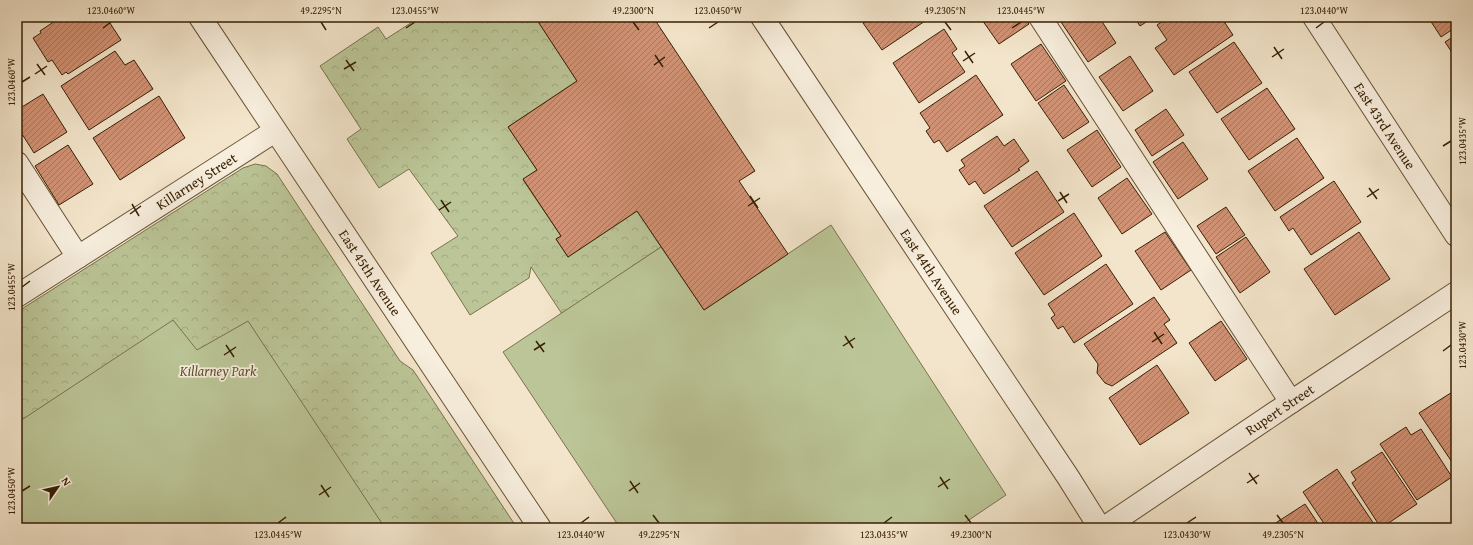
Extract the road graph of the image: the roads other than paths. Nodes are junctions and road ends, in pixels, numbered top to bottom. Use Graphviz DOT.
graph roads {
  1 [pos="200,17"];
  2 [pos="762,17"];
  3 [pos="1040,17"];
  4 [pos="1314,17"];
  5 [pos="275,131"];
  6 [pos="17,163"];
  7 [pos="1456,235"];
  8 [pos="78,257"];
  9 [pos="1456,293"];
  10 [pos="17,296"];
  11 [pos="1291,402"];
  12 [pos="540,528"];
  13 [pos="1100,528"];
  14 [pos="1104,528"];
  1 -- 5 [label="street, East 45th Avenue"];
  2 -- 13 [label="street, East 44th Avenue"];
  3 -- 11 [label="street"];
  4 -- 7 [label="street, East 43rd Avenue"];
  5 -- 8 [label="street, Killarney Street"];
  5 -- 12 [label="street, East 45th Avenue"];
  6 -- 8 [label="street"];
  8 -- 10 [label="street, Killarney Street"];
  9 -- 11 [label="street, Rupert Street"];
  11 -- 14 [label="street, Rupert Street"];
}
